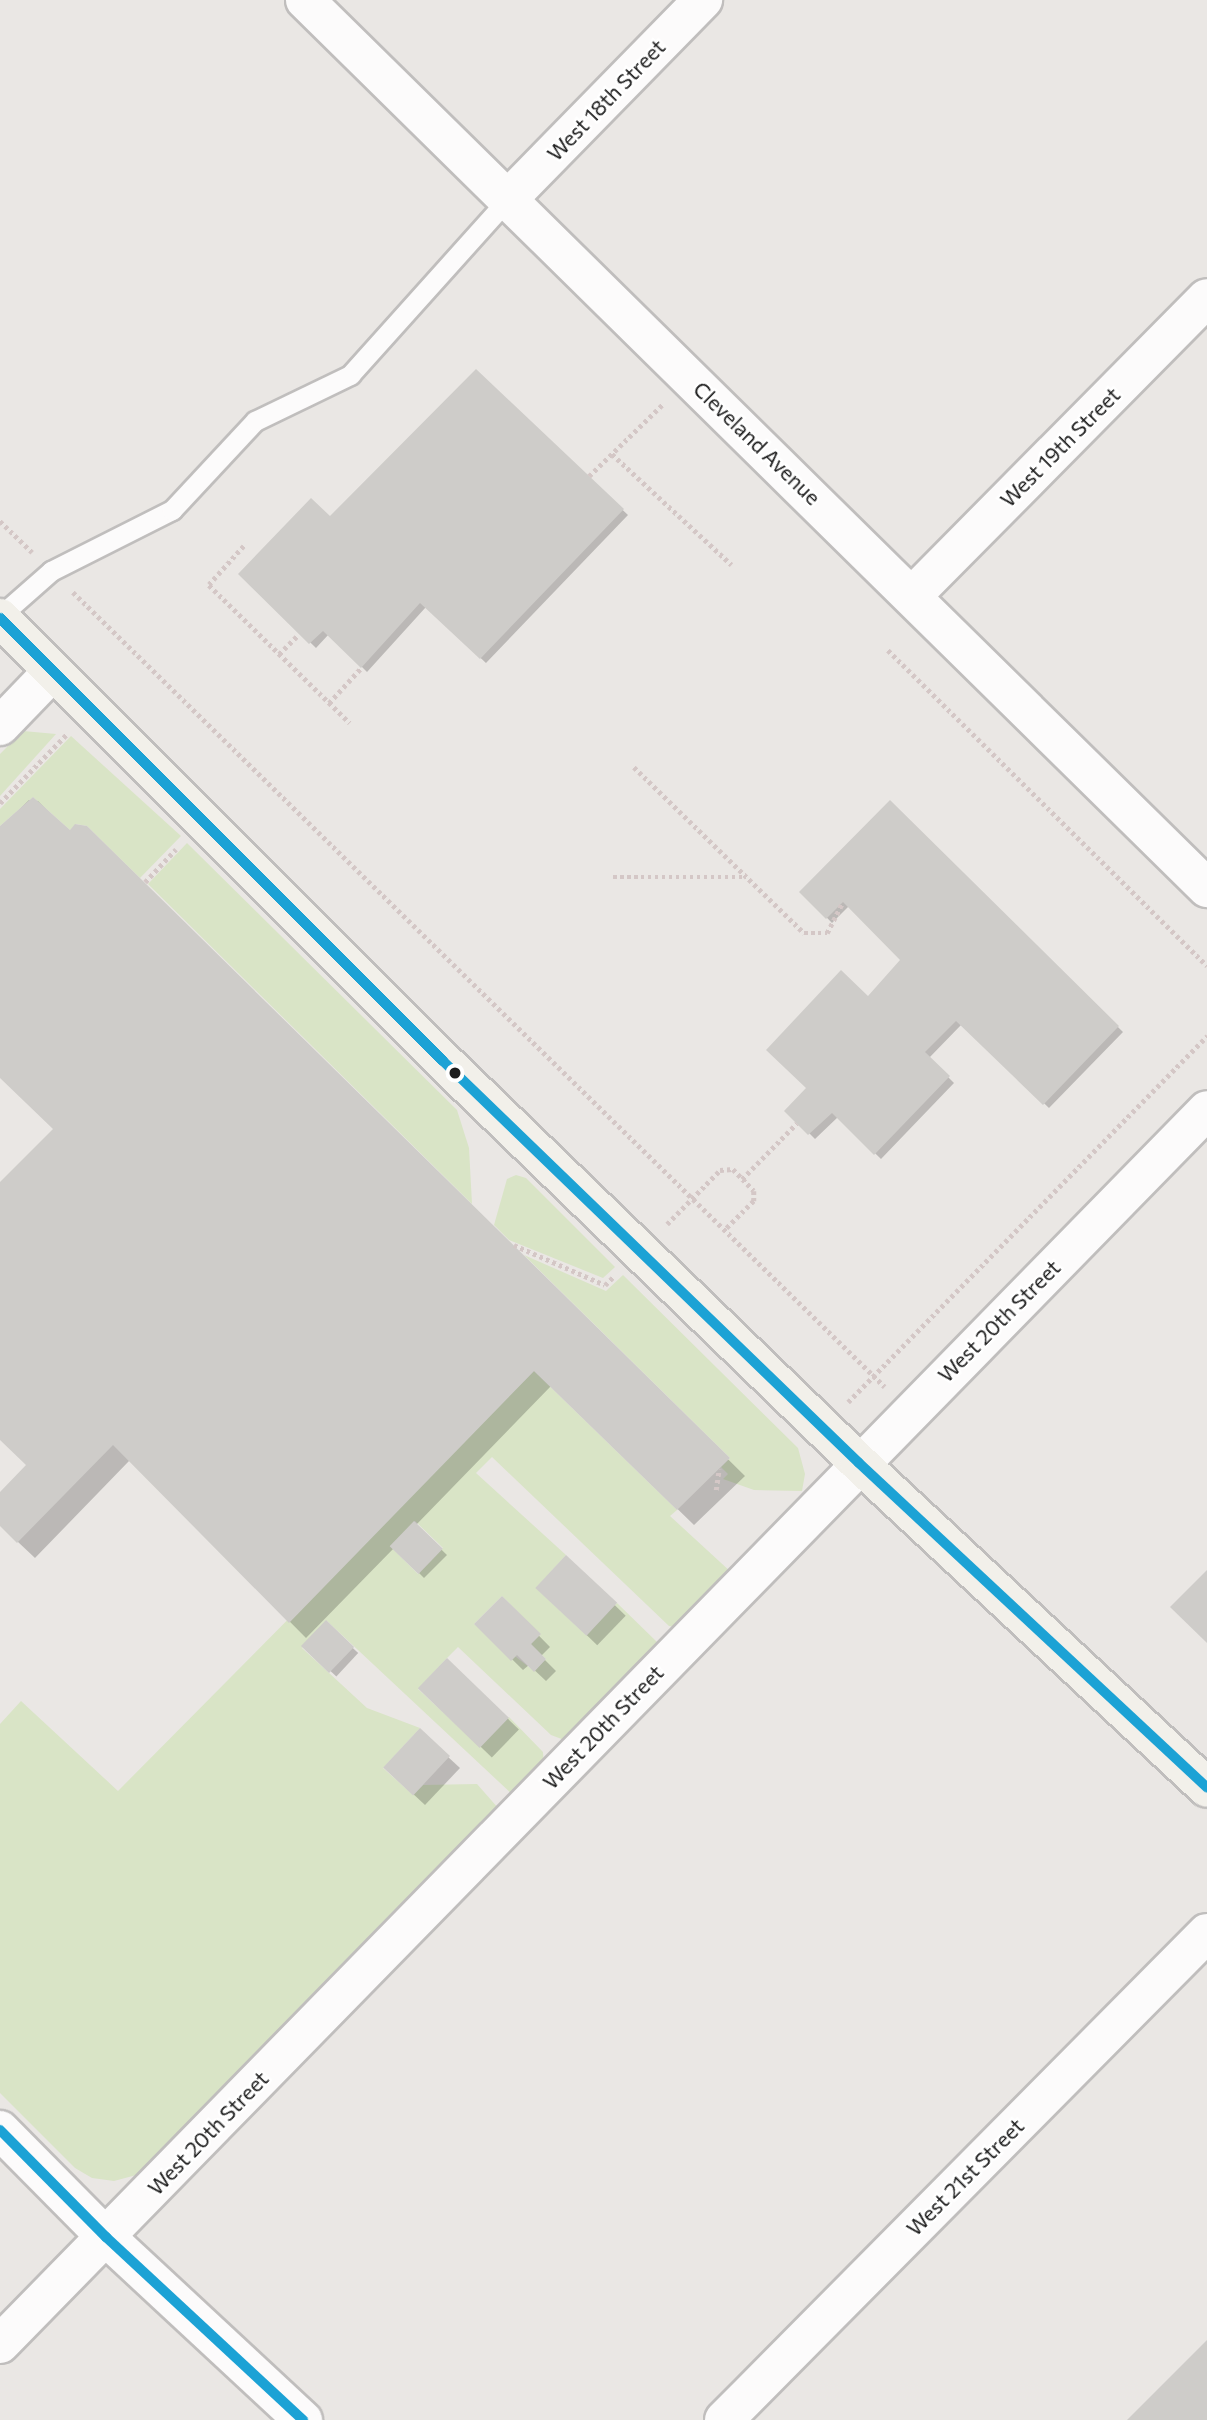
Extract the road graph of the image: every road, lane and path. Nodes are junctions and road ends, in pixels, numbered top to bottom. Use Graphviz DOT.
graph roads {
  1 [pos="305,0"];
  2 [pos="703,0"];
  3 [pos="508,199"];
  4 [pos="1207,298"];
  5 [pos="690,377"];
  6 [pos="612,454"];
  7 [pos="589,476"];
  8 [pos="0,521"];
  9 [pos="244,546"];
  10 [pos="733,565"];
  11 [pos="51,570"];
  12 [pos="912,596"];
  13 [pos="0,617"];
  14 [pos="299,634"];
  15 [pos="888,650"];
  16 [pos="279,654"];
  17 [pos="360,668"];
  18 [pos="52,672"];
  19 [pos="329,703"];
  20 [pos="91,709"];
  21 [pos="351,723"];
  22 [pos="0,726"];
  23 [pos="634,767"];
  24 [pos="0,803"];
  25 [pos="203,821"];
  26 [pos="613,877"];
  27 [pos="746,877"];
  28 [pos="145,882"];
  29 [pos="1207,888"];
  30 [pos="843,902"];
  31 [pos="1207,966"];
  32 [pos="1207,1036"];
  33 [pos="1207,1110"];
  34 [pos="797,1123"];
  35 [pos="742,1179"];
  36 [pos="873,1377"];
  37 [pos="910,1412"];
  38 [pos="822,1428"];
  39 [pos="859,1463"];
  40 [pos="719,1469"];
  41 [pos="716,1490"];
  42 [pos="1207,1788"];
  43 [pos="1207,1933"];
  44 [pos="0,2130"];
  45 [pos="106,2237"];
  46 [pos="0,2344"];
  47 [pos="303,2420"];
  48 [pos="723,2420"];
  1 -- 3 [label="street, Cleveland Avenue"];
  2 -- 3 [label="street, West 18th Street"];
  3 -- 5 [label="street, Cleveland Avenue"];
  3 -- 11 [label="lane"];
  4 -- 12 [label="street, West 19th Street"];
  5 -- 6 [label="path"];
  5 -- 12 [label="street, Cleveland Avenue"];
  6 -- 7 [label="path"];
  6 -- 10 [label="path"];
  8 -- 11 [label="path"];
  9 -- 16 [label="path"];
  11 -- 13 [label="lane"];
  11 -- 36 [label="path"];
  12 -- 29 [label="street, Cleveland Avenue"];
  13 -- 18 [label="street"];
  14 -- 16 [label="path"];
  15 -- 31 [label="path"];
  16 -- 19 [label="path"];
  17 -- 19 [label="path"];
  18 -- 20 [label="street"];
  18 -- 22 [label="street"];
  19 -- 21 [label="path"];
  20 -- 24 [label="path"];
  20 -- 25 [label="street"];
  23 -- 27 [label="path"];
  25 -- 28 [label="path"];
  25 -- 38 [label="street"];
  26 -- 27 [label="path"];
  27 -- 30 [label="path"];
  32 -- 36 [label="path"];
  33 -- 37 [label="street, West 20th Street"];
  34 -- 35 [label="path"];
  36 -- 37 [label="path"];
  36 -- 38 [label="path"];
  37 -- 39 [label="street, West 20th Street"];
  38 -- 39 [label="street"];
  39 -- 42 [label="street"];
  39 -- 45 [label="street, West 20th Street"];
  40 -- 41 [label="path"];
  43 -- 48 [label="street, West 21st Street"];
  44 -- 45 [label="street"];
  45 -- 46 [label="street, West 20th Street"];
  45 -- 47 [label="street"];
}
